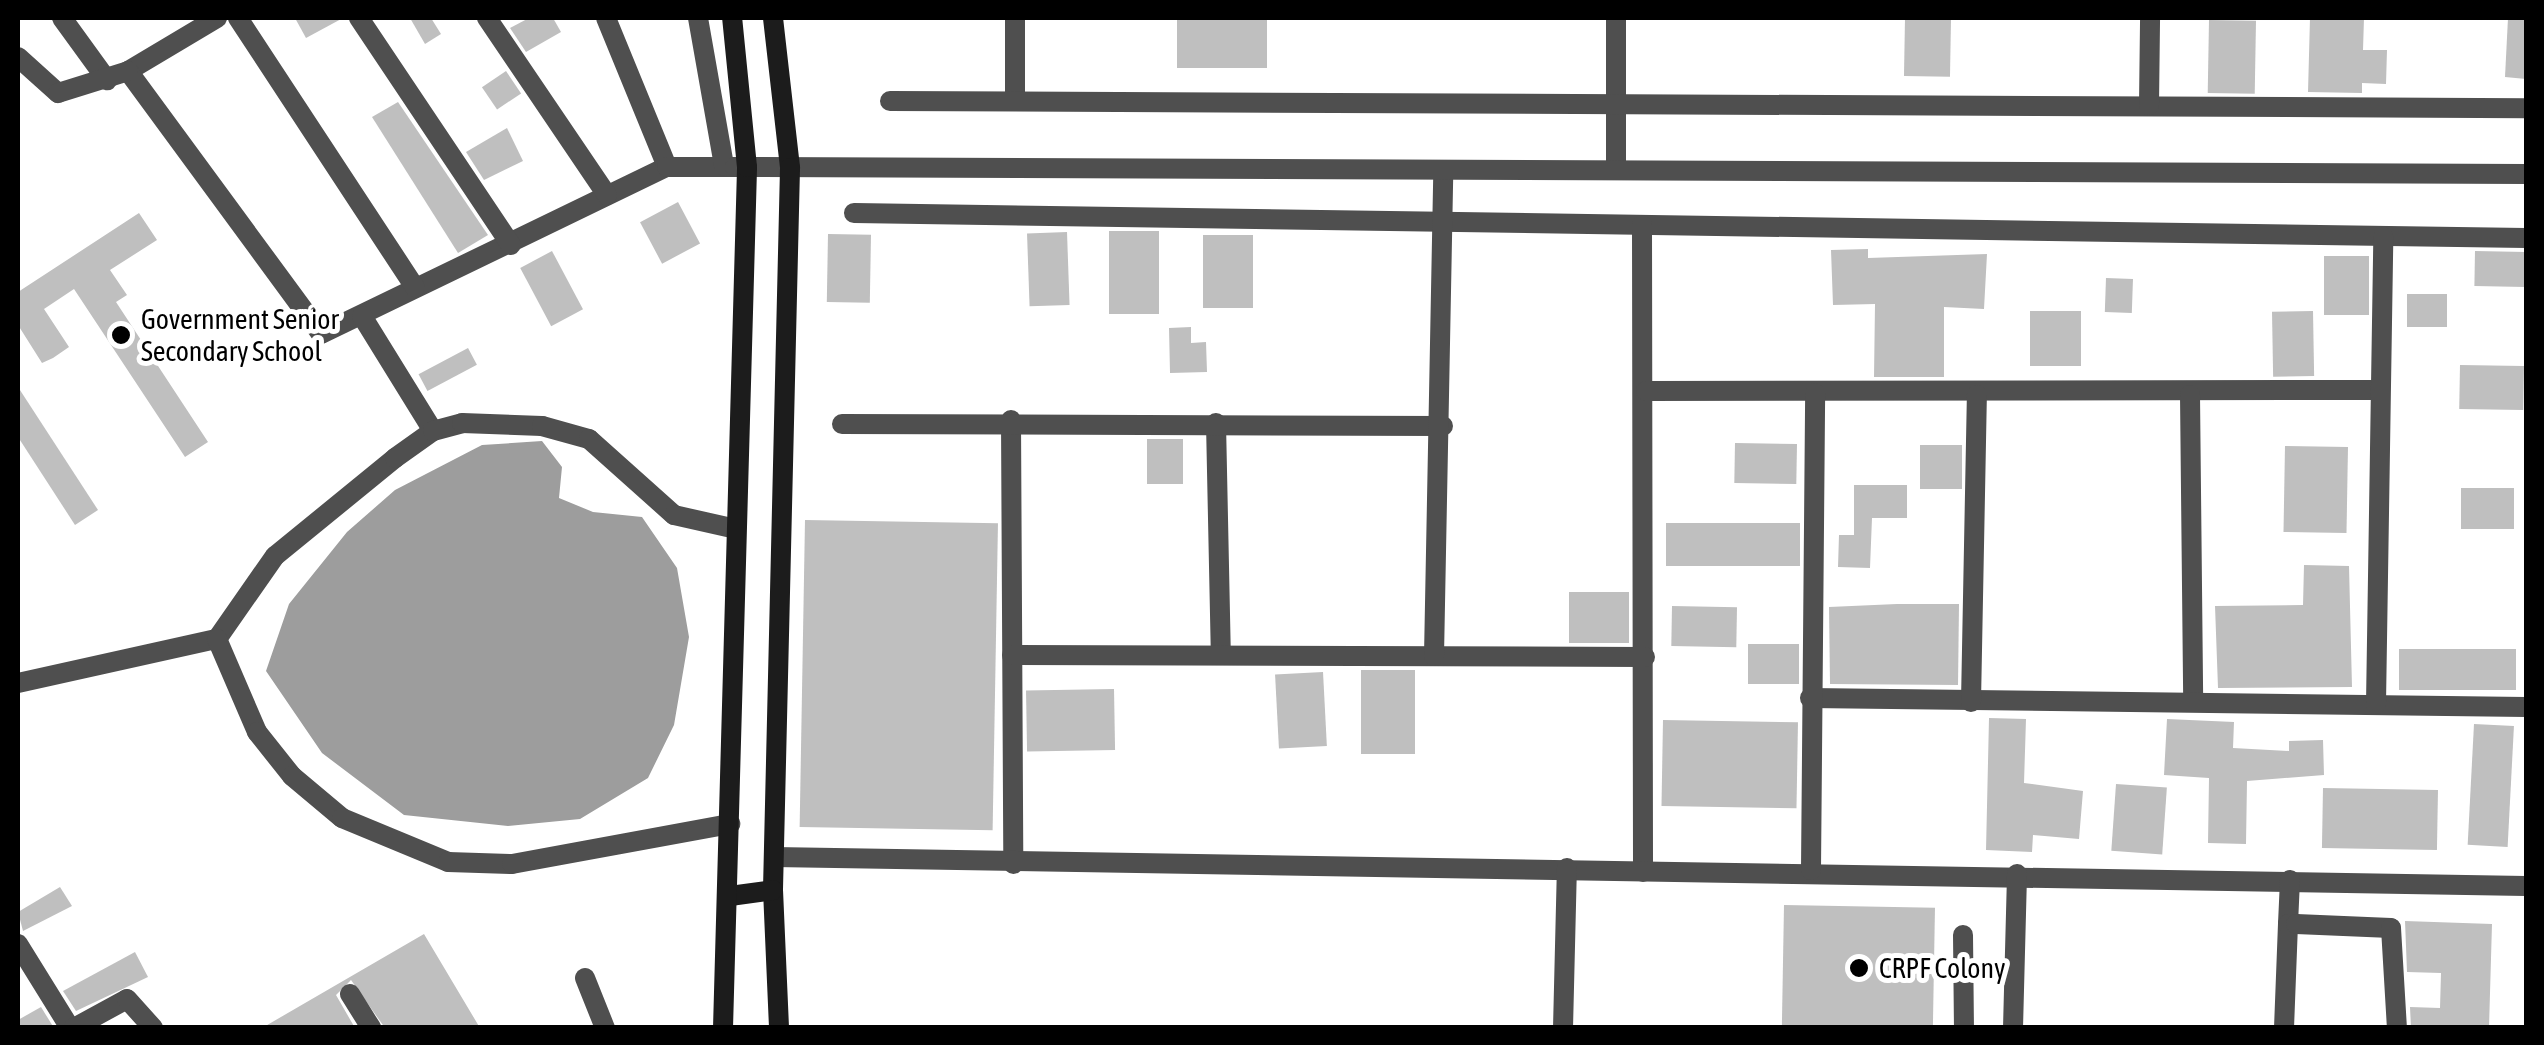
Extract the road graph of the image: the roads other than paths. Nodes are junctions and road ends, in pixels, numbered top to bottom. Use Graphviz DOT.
graph roads {
  1 [pos="62,18"];
  2 [pos="217,18"];
  3 [pos="238,18"];
  4 [pos="359,18"];
  5 [pos="487,18"];
  6 [pos="606,18"];
  7 [pos="698,18"];
  8 [pos="732,18"];
  9 [pos="773,18"];
  10 [pos="1014,18"];
  11 [pos="1616,18"];
  12 [pos="2150,18"];
  13 [pos="18,57"];
  14 [pos="128,71"];
  15 [pos="106,80"];
  16 [pos="1016,98"];
  17 [pos="1616,99"];
  18 [pos="890,101"];
  19 [pos="2149,105"];
  20 [pos="2526,108"];
  21 [pos="666,167"];
  22 [pos="735,167"];
  23 [pos="1616,167"];
  24 [pos="790,168"];
  25 [pos="1443,170"];
  26 [pos="2526,174"];
  27 [pos="607,195"];
  28 [pos="854,214"];
  29 [pos="1642,224"];
  30 [pos="1442,226"];
  31 [pos="2384,237"];
  32 [pos="2526,238"];
  33 [pos="511,244"];
  34 [pos="415,287"];
  35 [pos="362,316"];
  36 [pos="2379,390"];
  37 [pos="1646,391"];
  38 [pos="1815,394"];
  39 [pos="1976,395"];
  40 [pos="2190,395"];
  41 [pos="1011,420"];
  42 [pos="1216,423"];
  43 [pos="842,424"];
  44 [pos="1444,426"];
  45 [pos="432,431"];
  46 [pos="731,528"];
  47 [pos="217,639"];
  48 [pos="1012,655"];
  49 [pos="1221,656"];
  50 [pos="1434,656"];
  51 [pos="1646,657"];
  52 [pos="18,683"];
  53 [pos="1810,698"];
  54 [pos="1971,702"];
  55 [pos="2193,702"];
  56 [pos="2376,704"];
  57 [pos="2526,707"];
  58 [pos="730,824"];
  59 [pos="774,857"];
  60 [pos="1013,864"];
  61 [pos="1566,868"];
  62 [pos="1811,870"];
  63 [pos="1643,872"];
  64 [pos="2016,874"];
  65 [pos="2290,880"];
  66 [pos="2526,886"];
  67 [pos="773,890"];
  68 [pos="730,896"];
  69 [pos="2288,924"];
  70 [pos="1963,935"];
  71 [pos="18,944"];
  72 [pos="585,978"];
  73 [pos="350,994"];
  74 [pos="780,1022"];
  75 [pos="72,1028"];
  76 [pos="153,1028"];
  77 [pos="371,1028"];
  78 [pos="605,1028"];
  79 [pos="723,1028"];
  80 [pos="1563,1028"];
  81 [pos="1964,1028"];
  82 [pos="2012,1028"];
  83 [pos="2284,1028"];
  84 [pos="2397,1028"];
  1 -- 15 [label="street"];
  2 -- 14 [label="street"];
  3 -- 34 [label="street"];
  4 -- 33 [label="street"];
  5 -- 27 [label="street"];
  6 -- 21 [label="street"];
  7 -- 22 [label="street"];
  8 -- 22 [label="main road"];
  9 -- 24 [label="main road"];
  10 -- 16 [label="street"];
  11 -- 17 [label="street"];
  12 -- 19 [label="street"];
  13 -- 15 [label="street"];
  14 -- 15 [label="street"];
  14 -- 35 [label="street"];
  16 -- 17 [label="street"];
  16 -- 18 [label="street"];
  17 -- 19 [label="street"];
  17 -- 23 [label="street"];
  19 -- 20 [label="street"];
  21 -- 22 [label="street"];
  21 -- 27 [label="street"];
  22 -- 24 [label="street"];
  22 -- 46 [label="main road"];
  23 -- 25 [label="street"];
  23 -- 26 [label="street"];
  24 -- 25 [label="street"];
  24 -- 59 [label="main road"];
  25 -- 30 [label="street"];
  27 -- 33 [label="street"];
  28 -- 30 [label="street"];
  29 -- 30 [label="street"];
  29 -- 31 [label="street"];
  29 -- 37 [label="street"];
  30 -- 44 [label="street"];
  31 -- 32 [label="street"];
  31 -- 36 [label="street"];
  33 -- 34 [label="street"];
  34 -- 35 [label="street"];
  35 -- 45 [label="street"];
  36 -- 40 [label="street"];
  36 -- 56 [label="street"];
  37 -- 38 [label="street"];
  37 -- 51 [label="street"];
  38 -- 39 [label="street"];
  38 -- 53 [label="street"];
  39 -- 40 [label="street"];
  39 -- 54 [label="street"];
  40 -- 55 [label="street"];
  41 -- 42 [label="street"];
  41 -- 43 [label="street"];
  41 -- 48 [label="street"];
  42 -- 44 [label="street"];
  42 -- 49 [label="street"];
  44 -- 50 [label="street"];
  45 -- 46 [label="street"];
  45 -- 47 [label="street"];
  46 -- 58 [label="main road"];
  47 -- 52 [label="street"];
  47 -- 58 [label="street"];
  48 -- 49 [label="street"];
  48 -- 60 [label="street"];
  49 -- 50 [label="street"];
  50 -- 51 [label="street"];
  51 -- 63 [label="street"];
  53 -- 54 [label="street"];
  53 -- 62 [label="street"];
  54 -- 55 [label="street"];
  55 -- 56 [label="street"];
  56 -- 57 [label="street"];
  58 -- 68 [label="main road"];
  59 -- 60 [label="street"];
  59 -- 67 [label="main road"];
  60 -- 61 [label="street"];
  61 -- 63 [label="street"];
  61 -- 80 [label="street"];
  62 -- 63 [label="street"];
  62 -- 64 [label="street"];
  64 -- 65 [label="street"];
  64 -- 82 [label="street"];
  65 -- 66 [label="street"];
  65 -- 69 [label="street"];
  67 -- 68 [label="main road"];
  67 -- 74 [label="main road"];
  68 -- 79 [label="main road"];
  69 -- 83 [label="street"];
  69 -- 84 [label="street"];
  70 -- 81 [label="street"];
  71 -- 75 [label="street"];
  72 -- 78 [label="street"];
  73 -- 77 [label="street"];
  75 -- 76 [label="street"];
}
